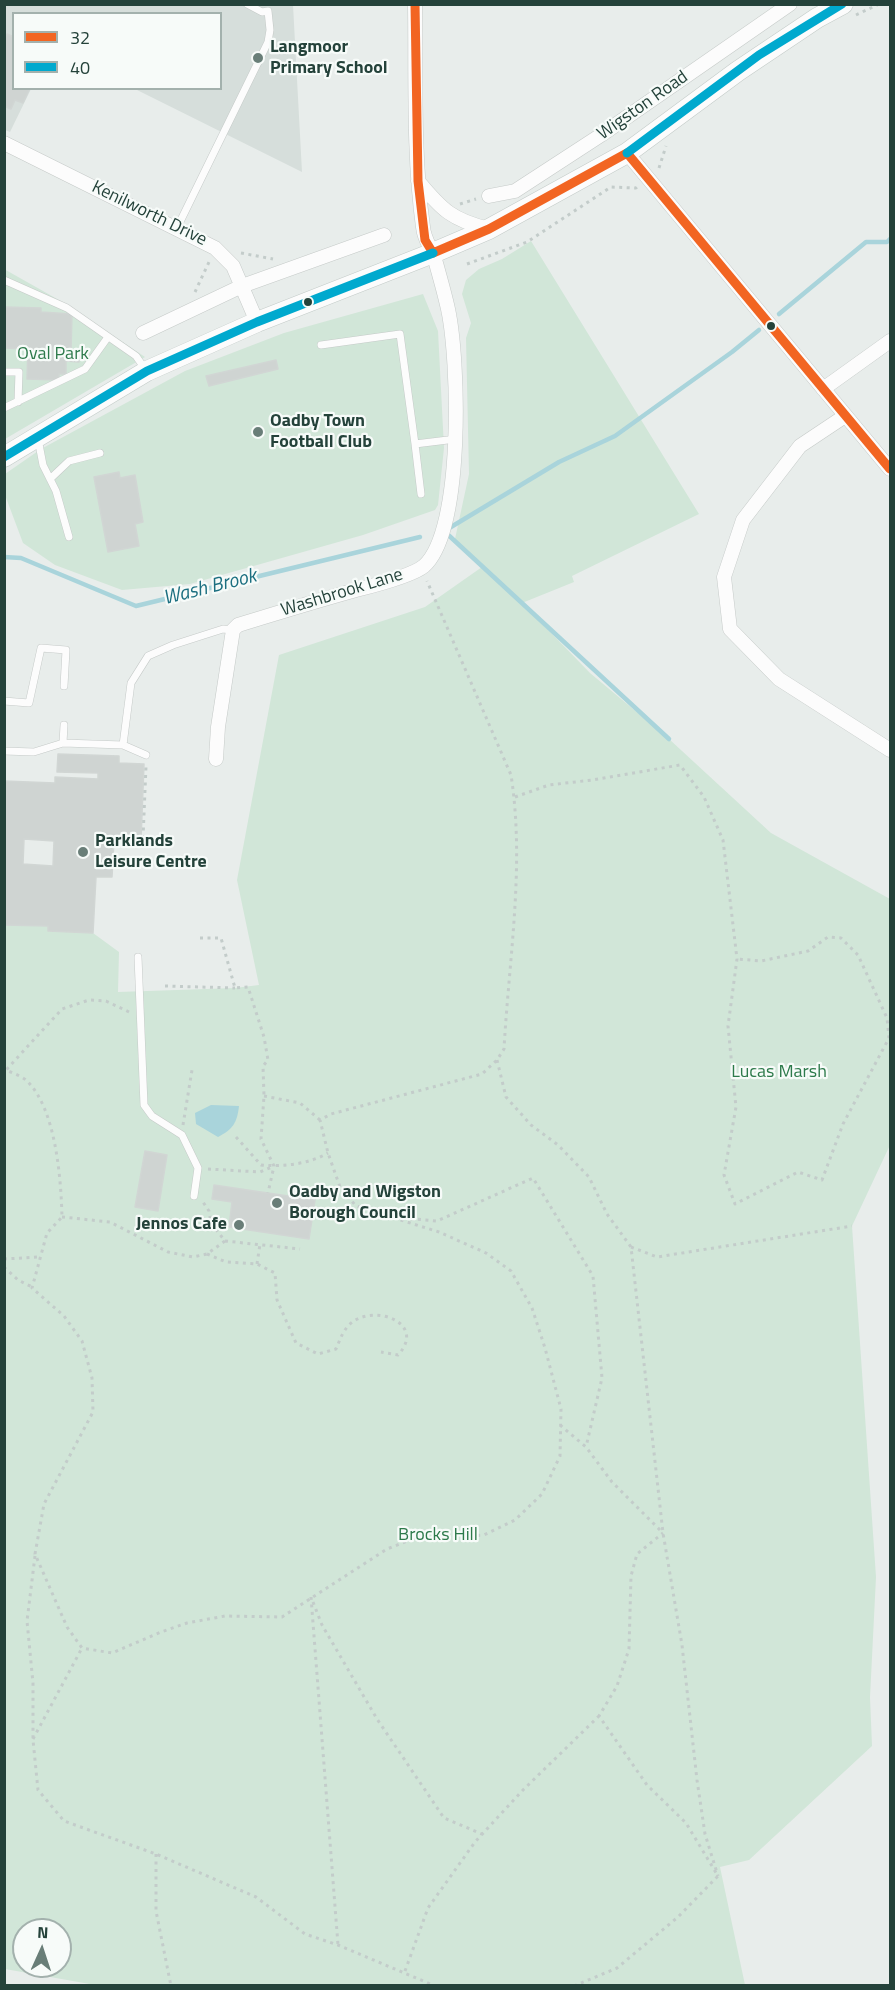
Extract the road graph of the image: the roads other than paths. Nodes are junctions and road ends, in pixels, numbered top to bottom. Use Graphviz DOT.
graph roads {
  1 [pos="247,4"];
  2 [pos="414,4"];
  3 [pos="790,4"];
  4 [pos="843,4"];
  5 [pos="267,8"];
  6 [pos="722,51"];
  7 [pos="738,72"];
  8 [pos="4,143"];
  9 [pos="627,153"];
  10 [pos="418,182"];
  11 [pos="489,196"];
  12 [pos="177,228"];
  13 [pos="489,229"];
  14 [pos="384,235"];
  15 [pos="433,254"];
  16 [pos="5,280"];
  17 [pos="242,286"];
  18 [pos="257,322"];
  19 [pos="143,333"];
  20 [pos="108,337"];
  21 [pos="891,341"];
  22 [pos="321,345"];
  23 [pos="147,371"];
  24 [pos="4,372"];
  25 [pos="823,389"];
  26 [pos="18,402"];
  27 [pos="4,408"];
  28 [pos="845,416"];
  29 [pos="38,437"];
  30 [pos="456,439"];
  31 [pos="415,444"];
  32 [pos="100,453"];
  33 [pos="4,458"];
  34 [pos="891,470"];
  35 [pos="50,479"];
  36 [pos="421,494"];
  37 [pos="69,537"];
  38 [pos="233,630"];
  39 [pos="64,686"];
  40 [pos="4,701"];
  41 [pos="64,725"];
  42 [pos="63,743"];
  43 [pos="123,745"];
  44 [pos="891,750"];
  45 [pos="4,751"];
  46 [pos="146,755"];
  47 [pos="216,759"];
  48 [pos="138,957"];
  49 [pos="194,1196"];
  1 -- 5 [label="lane"];
  2 -- 10 [label="street, Washbrook Lane"];
  3 -- 6 [label="street, Wigston Road"];
  4 -- 7 [label="main road, Wigston Road"];
  5 -- 12 [label="lane"];
  6 -- 7 [label="street"];
  6 -- 11 [label="street, Wigston Road"];
  7 -- 9 [label="main road, Wigston Road"];
  8 -- 12 [label="street, Kenilworth Drive"];
  9 -- 13 [label="main road, Wigston Road"];
  9 -- 25 [label="street"];
  10 -- 13 [label="street"];
  10 -- 15 [label="street, Washbrook Lane"];
  12 -- 17 [label="street, Kenilworth Drive"];
  13 -- 15 [label="main road, Wigston Road"];
  14 -- 17 [label="street"];
  15 -- 18 [label="main road, Wigston Road"];
  15 -- 30 [label="street, Washbrook Lane"];
  16 -- 20 [label="lane"];
  17 -- 18 [label="street, Kenilworth Drive"];
  17 -- 19 [label="street"];
  18 -- 23 [label="main road, Wigston Road"];
  20 -- 23 [label="lane"];
  20 -- 26 [label="lane"];
  21 -- 25 [label="street"];
  22 -- 31 [label="lane"];
  23 -- 29 [label="main road, Wigston Road"];
  24 -- 26 [label="lane"];
  25 -- 28 [label="street"];
  26 -- 27 [label="lane"];
  28 -- 34 [label="street"];
  28 -- 44 [label="street"];
  29 -- 33 [label="main road, Wigston Road"];
  29 -- 35 [label="lane"];
  30 -- 31 [label="lane"];
  30 -- 38 [label="street, Washbrook Lane"];
  31 -- 36 [label="lane"];
  32 -- 35 [label="lane"];
  35 -- 37 [label="lane"];
  38 -- 43 [label="lane, Washbrook Lane"];
  38 -- 47 [label="street"];
  39 -- 40 [label="lane"];
  41 -- 42 [label="lane"];
  42 -- 43 [label="lane"];
  42 -- 45 [label="lane"];
  43 -- 46 [label="lane"];
  48 -- 49 [label="lane"];
}
